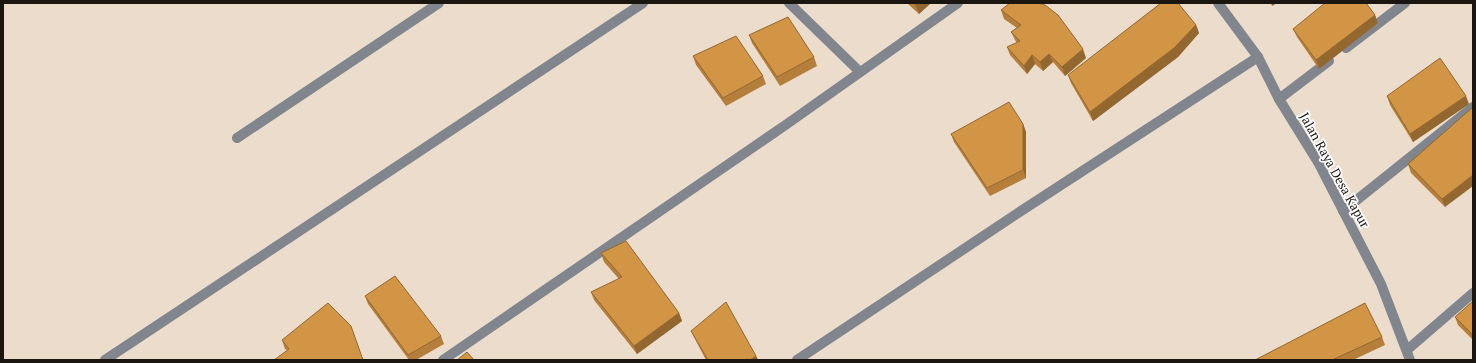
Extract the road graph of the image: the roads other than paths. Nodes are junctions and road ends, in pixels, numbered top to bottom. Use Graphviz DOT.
graph roads {
  1 [pos="439,3"];
  2 [pos="643,3"];
  3 [pos="789,3"];
  4 [pos="958,3"];
  5 [pos="1218,3"];
  6 [pos="1405,3"];
  7 [pos="1258,57"];
  8 [pos="860,72"];
  9 [pos="1279,99"];
  10 [pos="1473,107"];
  11 [pos="237,138"];
  12 [pos="1343,211"];
  13 [pos="1473,293"];
  14 [pos="1408,355"];
  15 [pos="105,360"];
  16 [pos="443,360"];
  17 [pos="797,360"];
  1 -- 11 [label="street"];
  2 -- 15 [label="street"];
  3 -- 8 [label="street"];
  4 -- 8 [label="street"];
  5 -- 7 [label="street, Jalan Raya Desa Kapur"];
  6 -- 9 [label="street"];
  7 -- 9 [label="street, Jalan Raya Desa Kapur"];
  7 -- 17 [label="street"];
  8 -- 16 [label="street"];
  9 -- 12 [label="street, Jalan Raya Desa Kapur"];
  10 -- 12 [label="street"];
  12 -- 14 [label="street, Jalan Raya Desa Kapur"];
  13 -- 14 [label="street"];
}
